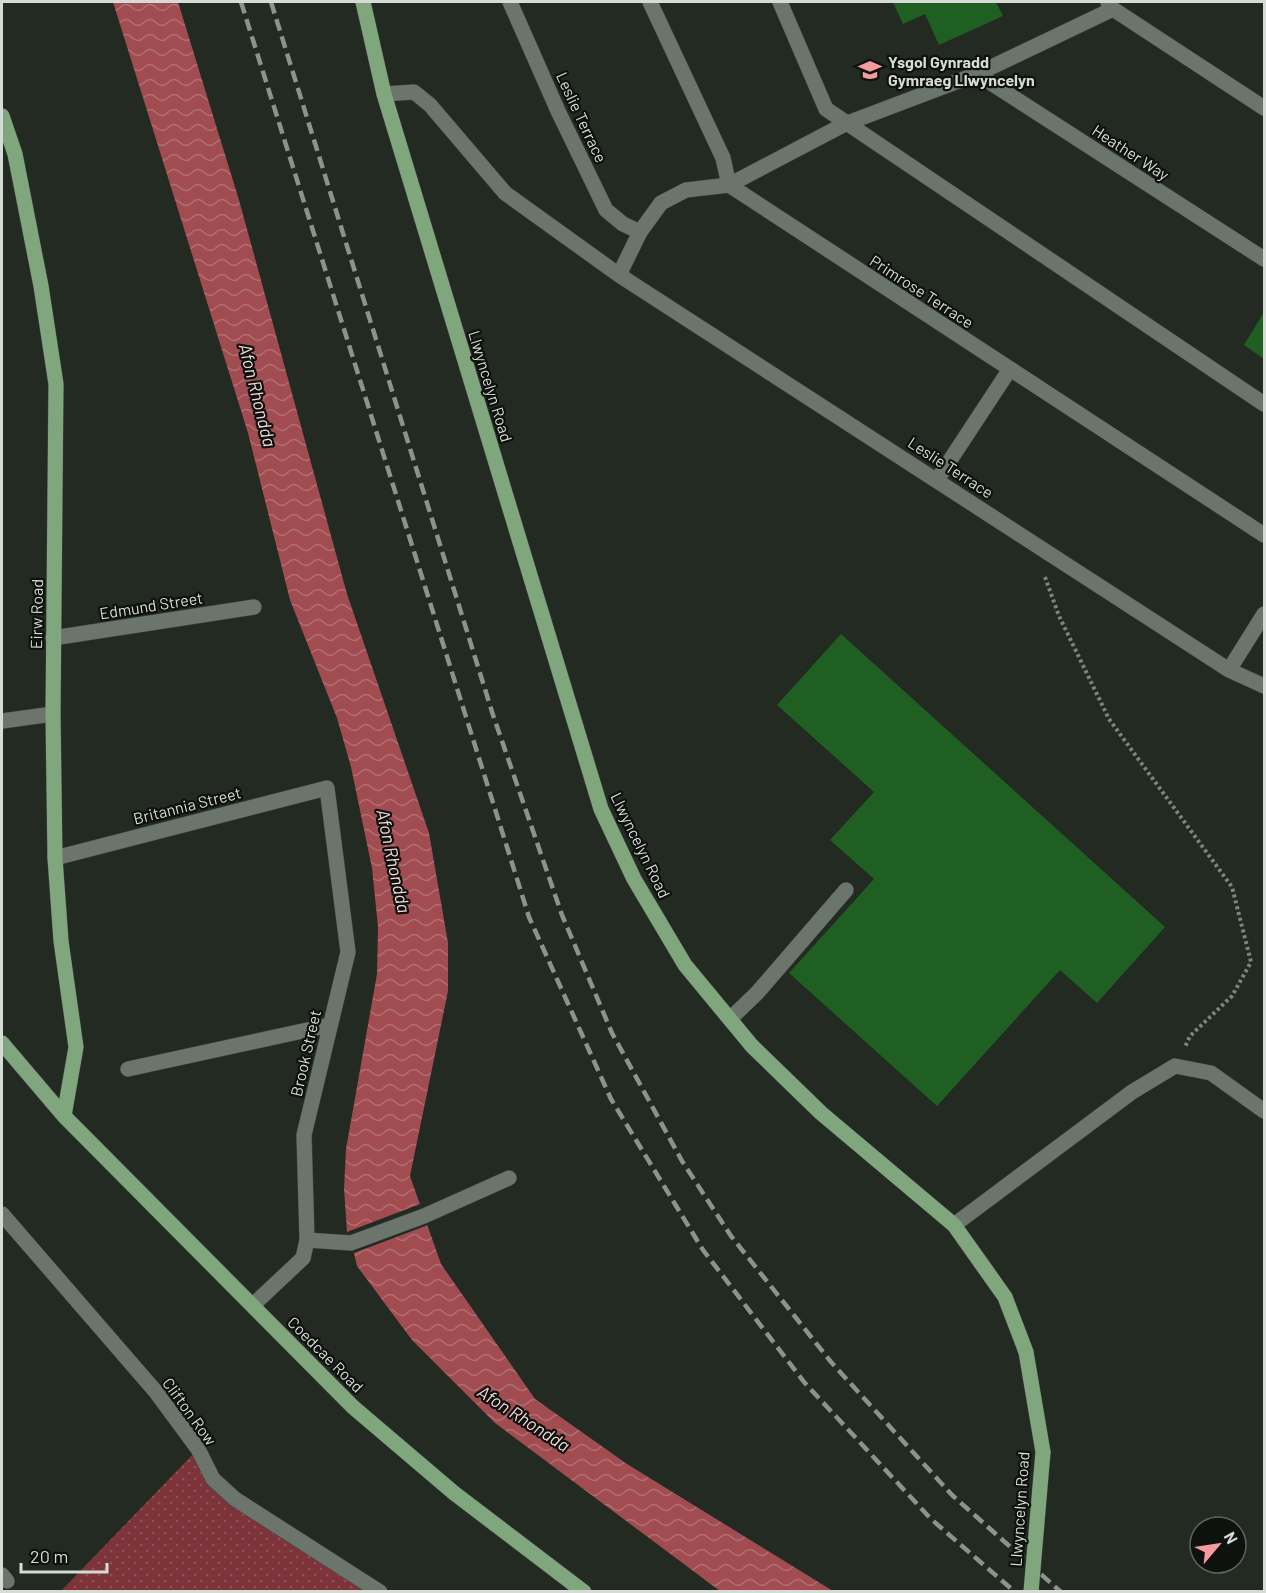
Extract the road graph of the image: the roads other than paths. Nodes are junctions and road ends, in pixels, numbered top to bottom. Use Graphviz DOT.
graph roads {
  1 [pos="363,2"];
  2 [pos="510,2"];
  3 [pos="650,2"];
  4 [pos="780,2"];
  5 [pos="1110,5"];
  6 [pos="977,74"];
  7 [pos="384,94"];
  8 [pos="1264,108"];
  9 [pos="2,116"];
  10 [pos="845,124"];
  11 [pos="729,185"];
  12 [pos="640,232"];
  13 [pos="1264,259"];
  14 [pos="619,275"];
  15 [pos="1010,369"];
  16 [pos="1264,404"];
  17 [pos="937,480"];
  18 [pos="1264,535"];
  19 [pos="254,607"];
  20 [pos="1264,614"];
  21 [pos="53,638"];
  22 [pos="1230,670"];
  23 [pos="1264,686"];
  24 [pos="53,714"];
  25 [pos="2,721"];
  26 [pos="327,788"];
  27 [pos="55,858"];
  28 [pos="846,890"];
  29 [pos="730,1019"];
  30 [pos="330,1025"];
  31 [pos="2,1043"];
  32 [pos="128,1069"];
  33 [pos="1264,1111"];
  34 [pos="64,1116"];
  35 [pos="509,1178"];
  36 [pos="2,1214"];
  37 [pos="954,1225"];
  38 [pos="307,1240"];
  39 [pos="253,1305"];
  40 [pos="380,1592"];
  41 [pos="584,1592"];
  42 [pos="1030,1592"];
  1 -- 7 [label="main road, Llwyncelyn Road"];
  2 -- 12 [label="street, Leslie Terrace"];
  3 -- 11 [label="street"];
  4 -- 10 [label="street"];
  5 -- 6 [label="street"];
  5 -- 8 [label="street"];
  6 -- 10 [label="street"];
  6 -- 13 [label="street, Heather Way"];
  7 -- 14 [label="street, Leslie Terrace"];
  7 -- 29 [label="main road, Llwyncelyn Road"];
  9 -- 21 [label="main road, Eirw Road"];
  10 -- 11 [label="street"];
  10 -- 16 [label="street"];
  11 -- 12 [label="street"];
  11 -- 15 [label="street, Primrose Terrace"];
  12 -- 14 [label="street"];
  14 -- 17 [label="street, Leslie Terrace"];
  15 -- 17 [label="street"];
  15 -- 18 [label="street, Primrose Terrace"];
  17 -- 22 [label="street, Leslie Terrace"];
  19 -- 21 [label="street, Edmund Street"];
  20 -- 22 [label="street"];
  21 -- 24 [label="main road, Eirw Road"];
  22 -- 23 [label="street, Leslie Terrace"];
  24 -- 25 [label="street"];
  24 -- 27 [label="main road, Eirw Road"];
  26 -- 27 [label="street, Britannia Street"];
  26 -- 30 [label="street, Brook Street"];
  27 -- 34 [label="main road, Eirw Road"];
  28 -- 29 [label="street"];
  29 -- 37 [label="main road, Llwyncelyn Road"];
  30 -- 32 [label="street"];
  30 -- 38 [label="street, Brook Street"];
  31 -- 34 [label="main road, Coedcae Road"];
  33 -- 37 [label="street"];
  34 -- 39 [label="main road, Coedcae Road"];
  35 -- 38 [label="street"];
  36 -- 40 [label="street, Clifton Row"];
  37 -- 42 [label="main road, Llwyncelyn Road, bridge"];
  38 -- 39 [label="street, Brook Street"];
  39 -- 41 [label="main road, Coedcae Road"];
}
